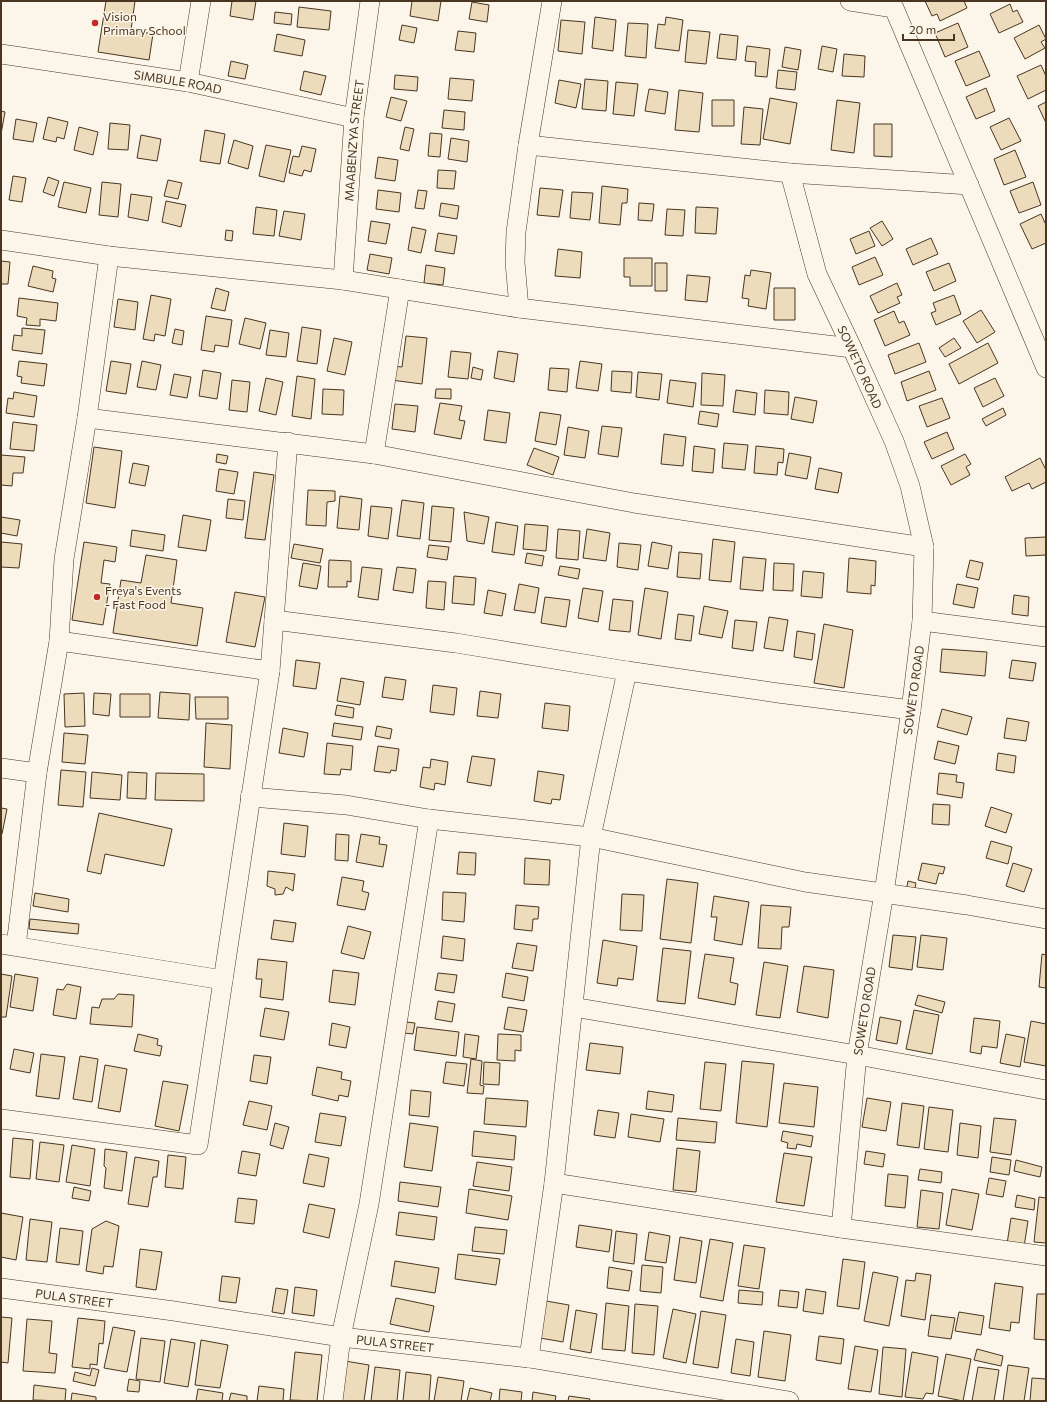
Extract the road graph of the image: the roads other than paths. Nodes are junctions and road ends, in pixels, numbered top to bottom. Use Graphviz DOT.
graph roads {
  1 [pos="201,1"];
  2 [pos="370,1"];
  3 [pos="552,1"];
  4 [pos="850,1"];
  5 [pos="896,4"];
  6 [pos="1,54"];
  7 [pos="188,82"];
  8 [pos="354,118"];
  9 [pos="528,145"];
  10 [pos="790,173"];
  11 [pos="969,185"];
  12 [pos="1,240"];
  13 [pos="109,256"];
  14 [pos="342,280"];
  15 [pos="400,289"];
  16 [pos="519,308"];
  17 [pos="852,348"];
  18 [pos="1046,368"];
  19 [pos="87,418"];
  20 [pos="288,442"];
  21 [pos="374,454"];
  22 [pos="924,547"];
  23 [pos="274,620"];
  24 [pos="922,621"];
  25 [pos="1046,637"];
  26 [pos="59,641"];
  27 [pos="270,671"];
  28 [pos="627,672"];
  29 [pos="911,710"];
  30 [pos="1,768"];
  31 [pos="37,773"];
  32 [pos="250,797"];
  33 [pos="429,819"];
  34 [pos="591,837"];
  35 [pos="884,893"];
  36 [pos="1046,919"];
  37 [pos="8,945"];
  38 [pos="223,980"];
  39 [pos="574,1007"];
  40 [pos="857,1055"];
  41 [pos="1046,1090"];
  42 [pos="1,1119"];
  43 [pos="554,1184"];
  44 [pos="841,1228"];
  45 [pos="1046,1256"];
  46 [pos="1,1288"];
  47 [pos="341,1337"];
  48 [pos="529,1358"];
  49 [pos="333,1401"];
  50 [pos="789,1401"];
  1 -- 7 [label="street"];
  2 -- 8 [label="street, MAABENZYA STREET"];
  3 -- 9 [label="street"];
  4 -- 5 [label="street"];
  5 -- 11 [label="street"];
  6 -- 7 [label="street, SIMBULE ROAD"];
  7 -- 8 [label="street, SIMBULE ROAD"];
  8 -- 14 [label="street, MAABENZYA STREET"];
  9 -- 10 [label="street"];
  9 -- 16 [label="street"];
  10 -- 11 [label="street"];
  10 -- 17 [label="street, SOWETO ROAD"];
  11 -- 18 [label="street"];
  12 -- 13 [label="street"];
  13 -- 14 [label="street"];
  13 -- 19 [label="street"];
  14 -- 15 [label="street"];
  15 -- 16 [label="street"];
  15 -- 21 [label="street"];
  16 -- 17 [label="street"];
  17 -- 22 [label="street, SOWETO ROAD"];
  19 -- 20 [label="street"];
  19 -- 26 [label="street"];
  20 -- 21 [label="street"];
  20 -- 23 [label="street"];
  21 -- 22 [label="street"];
  22 -- 24 [label="street, SOWETO ROAD"];
  23 -- 27 [label="street"];
  23 -- 28 [label="street"];
  24 -- 25 [label="street"];
  24 -- 29 [label="street, SOWETO ROAD"];
  26 -- 27 [label="street"];
  26 -- 31 [label="street"];
  27 -- 32 [label="street"];
  28 -- 29 [label="street"];
  28 -- 34 [label="street"];
  29 -- 35 [label="street, SOWETO ROAD"];
  30 -- 31 [label="street"];
  31 -- 37 [label="street"];
  32 -- 33 [label="street"];
  32 -- 38 [label="street"];
  33 -- 34 [label="street"];
  33 -- 47 [label="street"];
  34 -- 35 [label="street"];
  34 -- 39 [label="street"];
  35 -- 36 [label="street"];
  35 -- 40 [label="street, SOWETO ROAD"];
  37 -- 38 [label="street"];
  38 -- 42 [label="street"];
  39 -- 40 [label="street"];
  39 -- 43 [label="street"];
  40 -- 41 [label="street"];
  40 -- 44 [label="street, SOWETO ROAD"];
  43 -- 44 [label="street"];
  43 -- 48 [label="street"];
  44 -- 45 [label="street"];
  46 -- 47 [label="street, PULA STREET"];
  47 -- 48 [label="street, PULA STREET"];
  47 -- 49 [label="street"];
  48 -- 50 [label="street, PULA STREET"];
}
